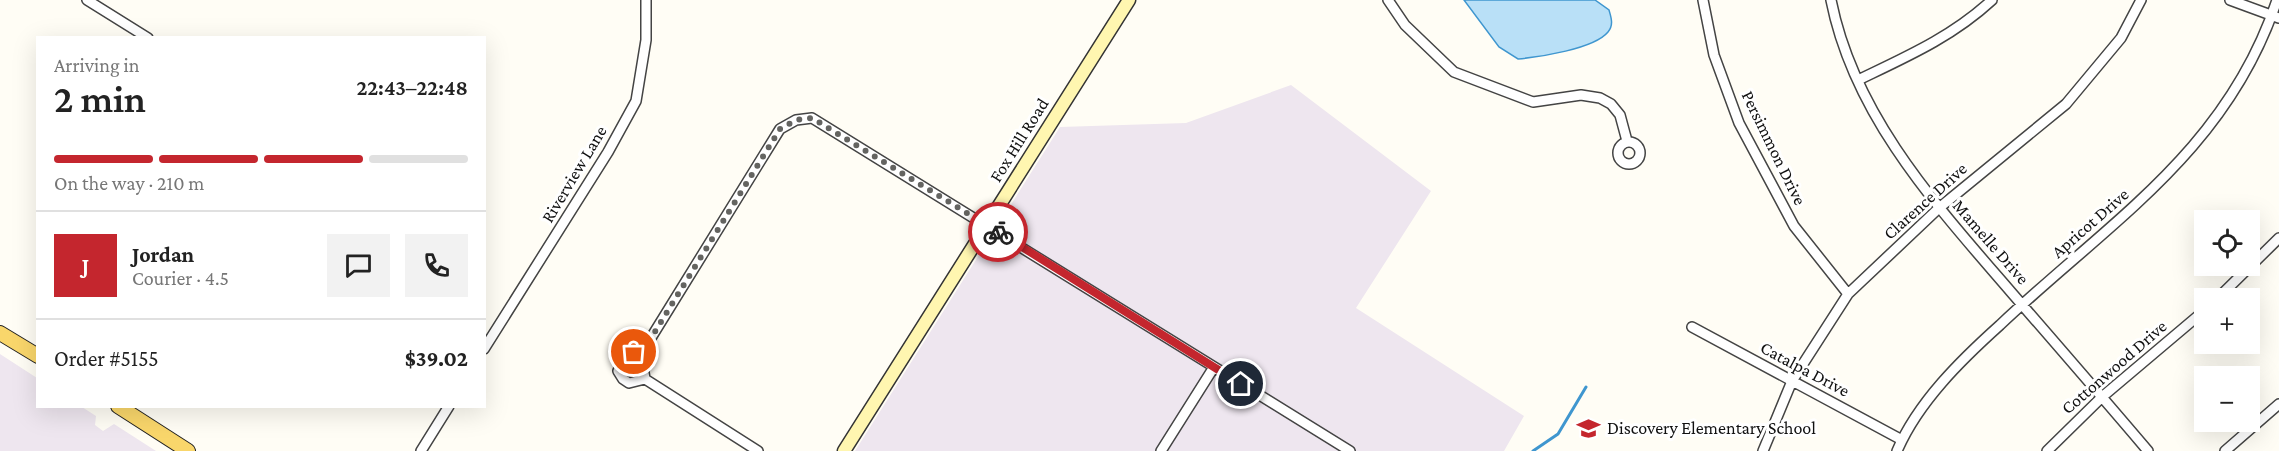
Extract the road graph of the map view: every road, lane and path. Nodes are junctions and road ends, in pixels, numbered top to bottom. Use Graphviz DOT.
graph roads {
  1 [pos="87,0"];
  2 [pos="646,0"];
  3 [pos="1129,0"];
  4 [pos="1388,0"];
  5 [pos="1703,0"];
  6 [pos="1831,0"];
  7 [pos="1992,0"];
  8 [pos="2141,0"];
  9 [pos="2230,0"];
  10 [pos="2277,0"];
  11 [pos="2275,17"];
  12 [pos="145,36"];
  13 [pos="1857,80"];
  14 [pos="1627,141"];
  15 [pos="1939,208"];
  16 [pos="986,225"];
  17 [pos="2279,238"];
  18 [pos="2228,288"];
  19 [pos="1848,294"];
  20 [pos="2022,304"];
  21 [pos="2194,319"];
  22 [pos="1692,327"];
  23 [pos="0,333"];
  24 [pos="486,346"];
  25 [pos="643,351"];
  26 [pos="36,355"];
  27 [pos="1214,367"];
  28 [pos="645,379"];
  29 [pos="1792,381"];
  30 [pos="2102,397"];
  31 [pos="2279,404"];
  32 [pos="121,408"];
  33 [pos="448,408"];
  34 [pos="1902,440"];
  35 [pos="188,451"];
  36 [pos="421,451"];
  37 [pos="758,451"];
  38 [pos="844,451"];
  39 [pos="1161,451"];
  40 [pos="1350,451"];
  41 [pos="1763,451"];
  42 [pos="1897,451"];
  43 [pos="2047,451"];
  44 [pos="2148,451"];
  45 [pos="2224,451"];
  1 -- 12 [label="street"];
  2 -- 24 [label="street, Riverview Lane"];
  3 -- 16 [label="street, Fox Hill Road"];
  4 -- 14 [label="street"];
  5 -- 19 [label="street, Persimmon Drive"];
  6 -- 13 [label="street, Mamelle Drive"];
  7 -- 13 [label="street"];
  8 -- 15 [label="street, Clarence Drive"];
  9 -- 11 [label="street"];
  10 -- 11 [label="street, Apricot Drive"];
  11 -- 20 [label="street, Apricot Drive"];
  13 -- 15 [label="street, Mamelle Drive"];
  15 -- 19 [label="street, Clarence Drive"];
  15 -- 20 [label="street, Mamelle Drive"];
  16 -- 25 [label="street"];
  16 -- 27 [label="street"];
  16 -- 38 [label="street, Fox Hill Road"];
  17 -- 18 [label="street"];
  19 -- 29 [label="street, Clarence Drive"];
  20 -- 30 [label="street, Mamelle Drive"];
  20 -- 34 [label="street, Apricot Drive"];
  21 -- 30 [label="street, Cottonwood Drive"];
  22 -- 29 [label="street, Catalpa Drive"];
  23 -- 26 [label="main road"];
  25 -- 28 [label="street"];
  25 -- 28 [label="street"];
  27 -- 39 [label="street"];
  27 -- 40 [label="street"];
  28 -- 37 [label="street"];
  29 -- 34 [label="street, Catalpa Drive"];
  29 -- 41 [label="street, Clarence Drive"];
  30 -- 43 [label="street, Cottonwood Drive"];
  30 -- 44 [label="street, Mamelle Drive"];
  31 -- 45 [label="street"];
  32 -- 35 [label="main road"];
  33 -- 36 [label="street"];
  34 -- 42 [label="street, Apricot Drive"];
}
